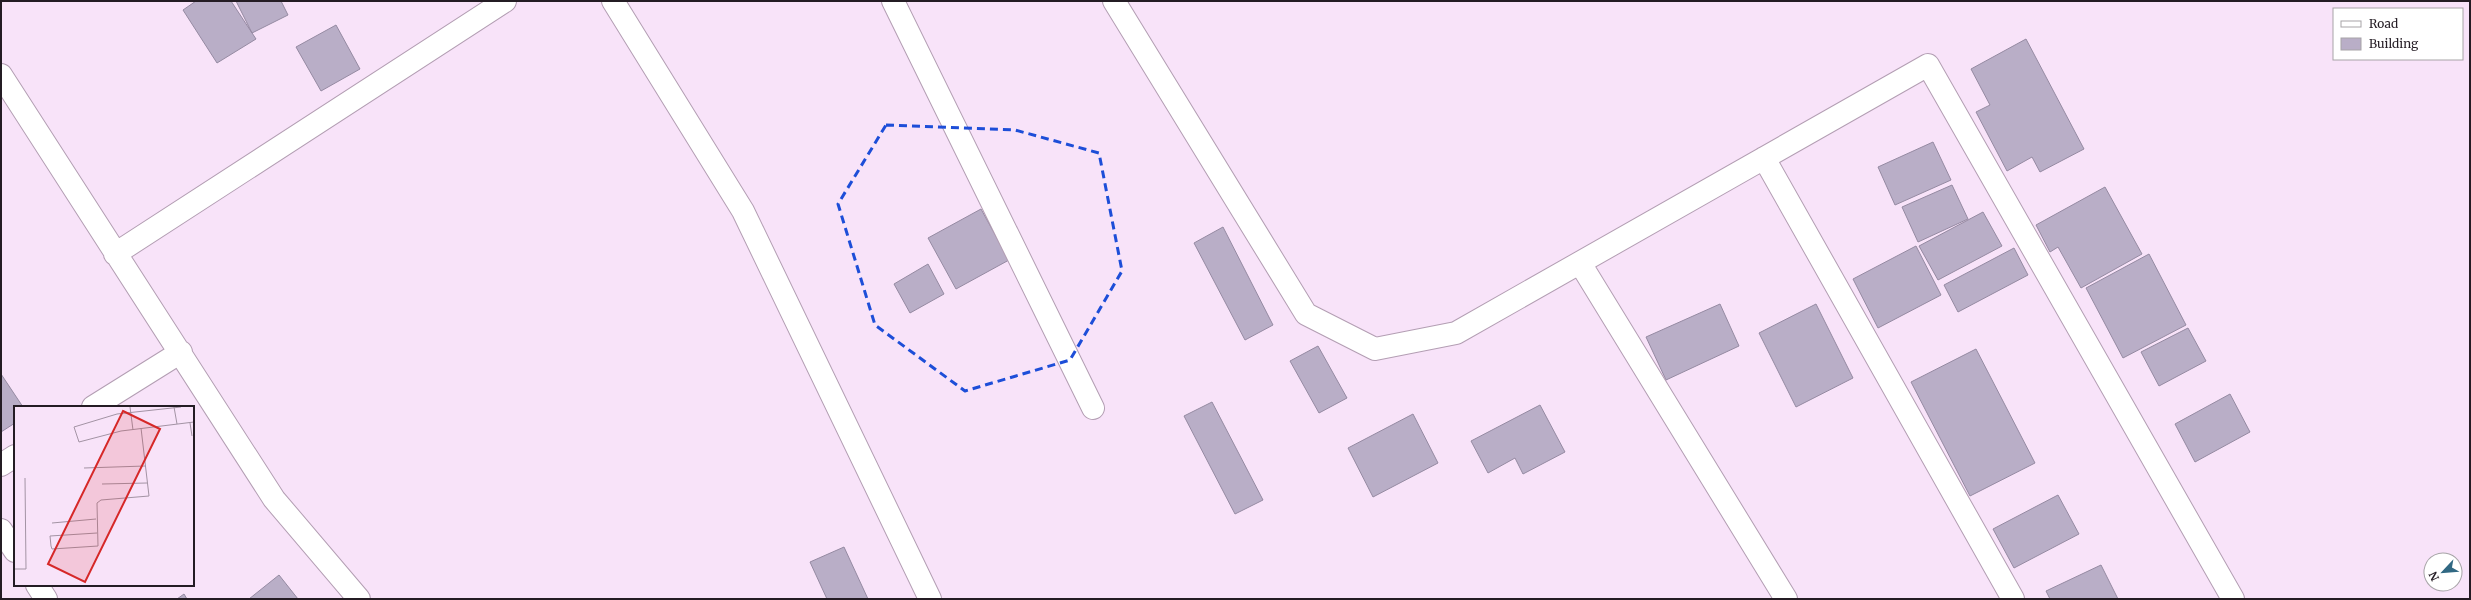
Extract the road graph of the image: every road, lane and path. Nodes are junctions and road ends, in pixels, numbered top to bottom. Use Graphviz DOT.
graph roads {
  1 [pos="505,1"];
  2 [pos="613,1"];
  3 [pos="893,1"];
  4 [pos="1114,1"];
  5 [pos="1,75"];
  6 [pos="1764,158"];
  7 [pos="116,254"];
  8 [pos="1580,263"];
  9 [pos="181,352"];
  10 [pos="95,406"];
  11 [pos="1093,408"];
  12 [pos="14,457"];
  13 [pos="1,465"];
  14 [pos="1,530"];
  15 [pos="14,550"];
  16 [pos="38,586"];
  17 [pos="46,599"];
  18 [pos="359,599"];
  19 [pos="930,599"];
  20 [pos="1786,599"];
  21 [pos="2014,599"];
  22 [pos="2233,599"];
  1 -- 7 [label="street"];
  2 -- 19 [label="street"];
  3 -- 11 [label="street"];
  4 -- 8 [label="street"];
  5 -- 7 [label="street"];
  6 -- 8 [label="street"];
  6 -- 21 [label="street"];
  6 -- 22 [label="street"];
  7 -- 9 [label="street"];
  8 -- 20 [label="street"];
  9 -- 10 [label="street"];
  9 -- 18 [label="street"];
  12 -- 13 [label="street"];
  14 -- 15 [label="street"];
  16 -- 17 [label="street"];
}
